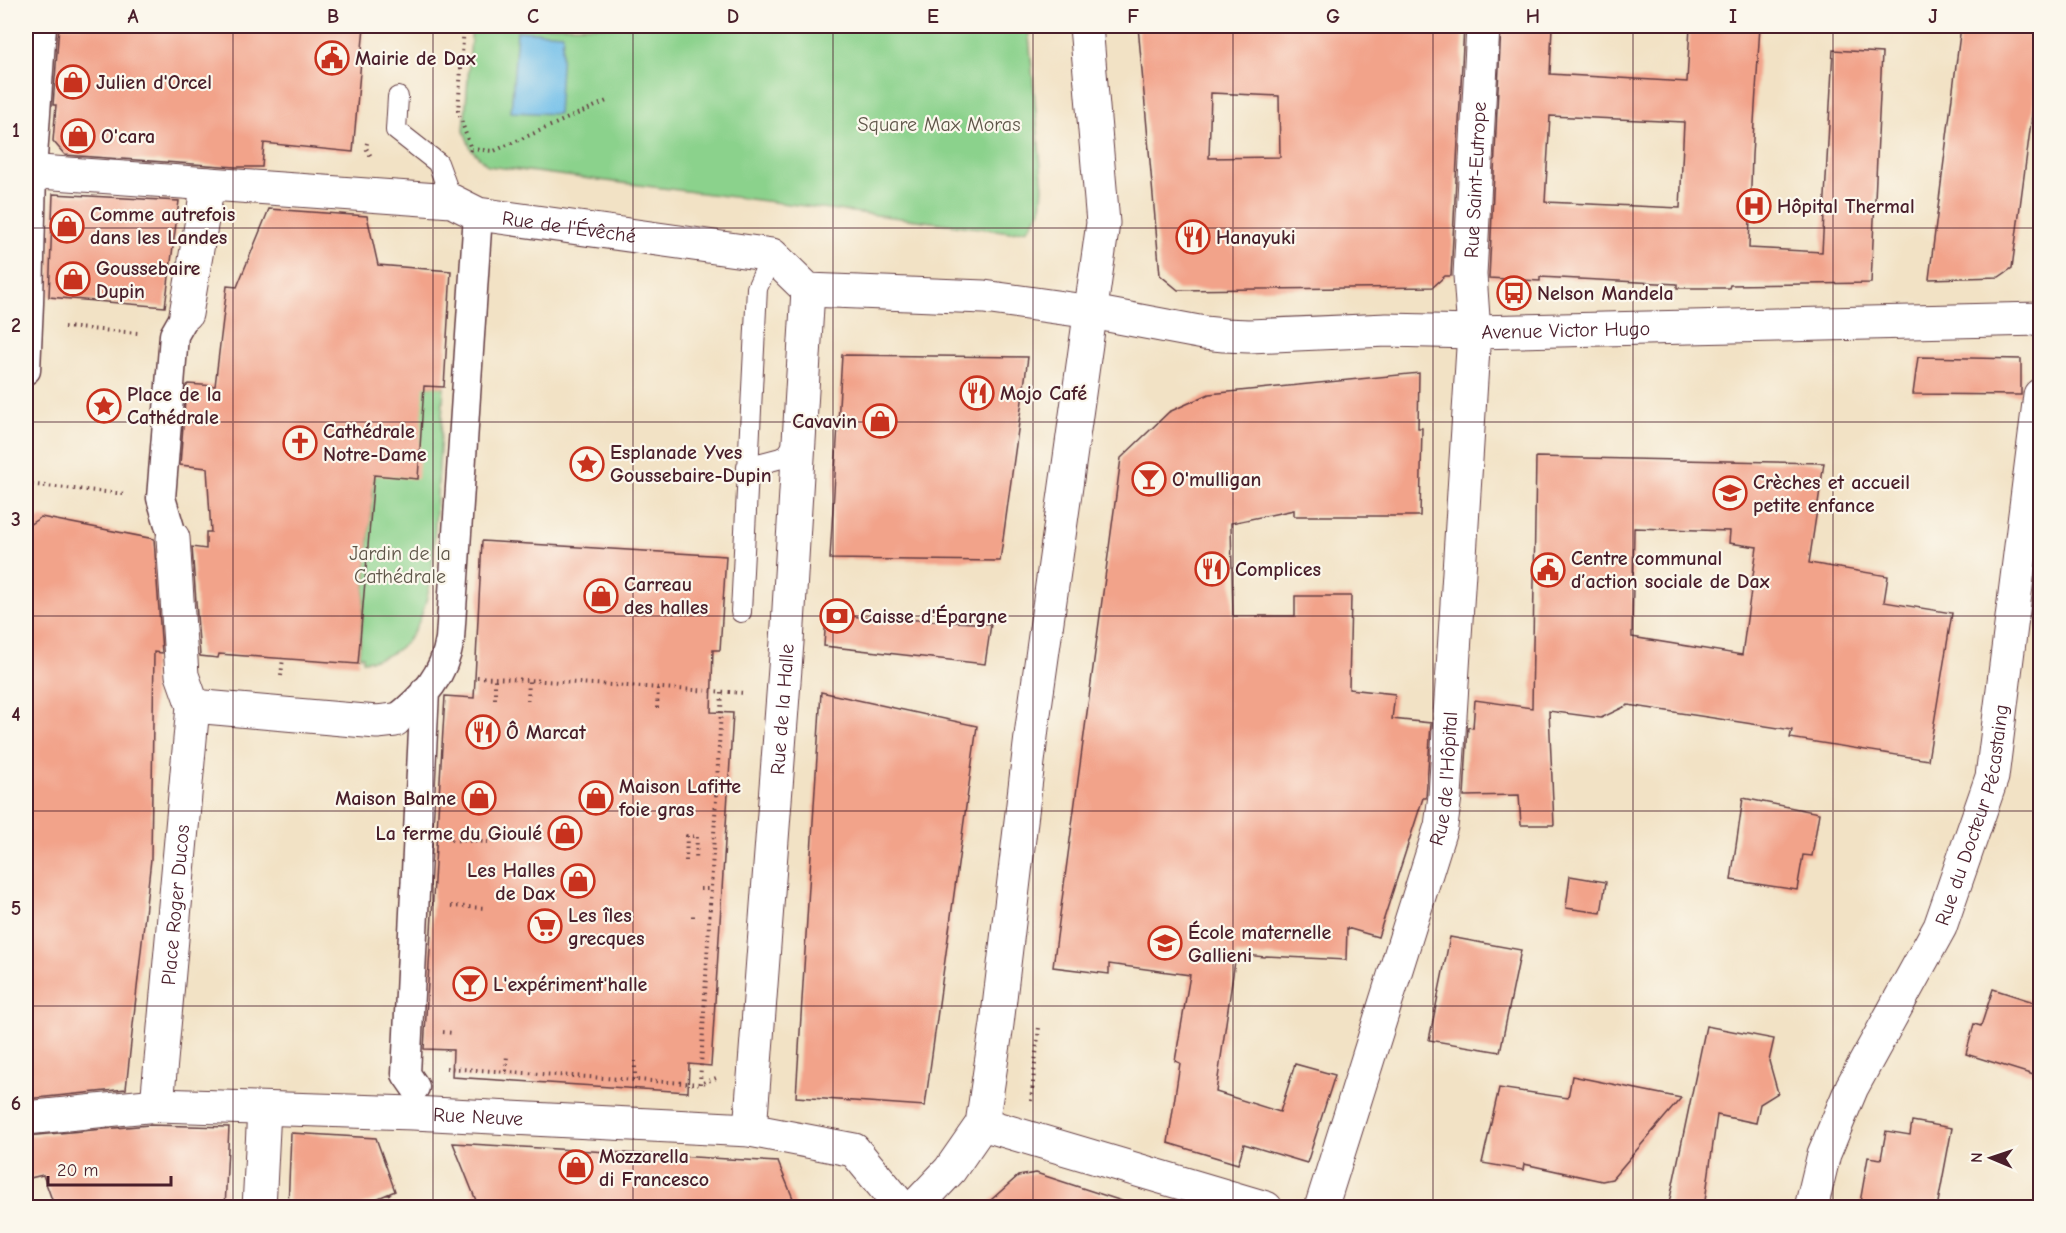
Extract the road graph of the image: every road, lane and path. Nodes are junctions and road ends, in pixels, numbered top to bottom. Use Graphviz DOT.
graph roads {
  1 [pos="42,26"];
  2 [pos="464,26"];
  3 [pos="1086,26"];
  4 [pos="1484,26"];
  5 [pos="398,97"];
  6 [pos="609,100"];
  7 [pos="29,171"];
  8 [pos="208,184"];
  9 [pos="465,208"];
  10 [pos="772,255"];
  11 [pos="808,290"];
  12 [pos="1092,312"];
  13 [pos="2040,319"];
  14 [pos="28,324"];
  15 [pos="180,324"];
  16 [pos="1474,332"];
  17 [pos="26,370"];
  18 [pos="2040,395"];
  19 [pos="800,437"];
  20 [pos="747,467"];
  21 [pos="26,484"];
  22 [pos="161,498"];
  23 [pos="173,538"];
  24 [pos="741,612"];
  25 [pos="475,677"];
  26 [pos="495,678"];
  27 [pos="529,680"];
  28 [pos="658,688"];
  29 [pos="425,691"];
  30 [pos="711,691"];
  31 [pos="722,692"];
  32 [pos="495,699"];
  33 [pos="528,701"];
  34 [pos="193,705"];
  35 [pos="657,708"];
  36 [pos="395,720"];
  37 [pos="451,840"];
  38 [pos="488,842"];
  39 [pos="686,861"];
  40 [pos="696,861"];
  41 [pos="700,889"];
  42 [pos="711,889"];
  43 [pos="447,906"];
  44 [pos="484,908"];
  45 [pos="693,911"];
  46 [pos="693,917"];
  47 [pos="507,1054"];
  48 [pos="635,1060"];
  49 [pos="452,1068"];
  50 [pos="506,1071"];
  51 [pos="635,1080"];
  52 [pos="414,1087"];
  53 [pos="157,1106"];
  54 [pos="264,1109"];
  55 [pos="26,1118"];
  56 [pos="982,1124"];
  57 [pos="750,1130"];
  58 [pos="388,1194"];
  59 [pos="259,1208"];
  60 [pos="393,1208"];
  61 [pos="903,1208"];
  62 [pos="914,1208"];
  63 [pos="1266,1208"];
  64 [pos="1321,1208"];
  65 [pos="1811,1208"];
  1 -- 7 [label="street"];
  2 -- 6 [label="path"];
  3 -- 12 [label="street"];
  4 -- 16 [label="street, Rue Saint-Eutrope"];
  5 -- 9 [label="lane"];
  7 -- 8 [label="street, Rue de l'Évêché"];
  7 -- 14 [label="street"];
  8 -- 9 [label="street, Rue de l'Évêché"];
  8 -- 15 [label="street"];
  9 -- 10 [label="street, Rue de l'Évêché"];
  9 -- 29 [label="street"];
  10 -- 11 [label="street"];
  10 -- 20 [label="lane"];
  11 -- 12 [label="street"];
  11 -- 19 [label="street, Rue de la Halle"];
  12 -- 16 [label="street, Avenue Victor Hugo"];
  12 -- 56 [label="street"];
  13 -- 16 [label="street, Avenue Victor Hugo"];
  14 -- 15 [label="path"];
  14 -- 17 [label="street"];
  15 -- 22 [label="street"];
  16 -- 64 [label="street, Rue de l'Hôpital"];
  18 -- 65 [label="street, Rue du Docteur Pécastaing"];
  19 -- 20 [label="lane"];
  19 -- 57 [label="street, Rue de la Halle"];
  20 -- 24 [label="lane"];
  21 -- 22 [label="path"];
  22 -- 23 [label="street"];
  23 -- 34 [label="street, Place Roger Ducos"];
  25 -- 26 [label="path"];
  26 -- 27 [label="path"];
  26 -- 32 [label="path"];
  27 -- 28 [label="path"];
  27 -- 33 [label="path"];
  28 -- 30 [label="path"];
  28 -- 35 [label="path"];
  29 -- 36 [label="street"];
  29 -- 52 [label="street"];
  31 -- 42 [label="path"];
  34 -- 36 [label="street"];
  34 -- 53 [label="street, Place Roger Ducos"];
  37 -- 38 [label="path"];
  39 -- 40 [label="path"];
  41 -- 42 [label="path"];
  42 -- 51 [label="path"];
  43 -- 44 [label="path"];
  45 -- 46 [label="path"];
  47 -- 50 [label="path"];
  48 -- 51 [label="path"];
  49 -- 50 [label="path"];
  50 -- 51 [label="path"];
  53 -- 54 [label="street, Rue Neuve"];
  53 -- 55 [label="street, Rue Neuve"];
  54 -- 57 [label="street, Rue Neuve"];
  54 -- 59 [label="street"];
  56 -- 62 [label="street"];
  56 -- 63 [label="street"];
  57 -- 61 [label="street, Rue Neuve"];
  58 -- 60 [label="path"];
}
